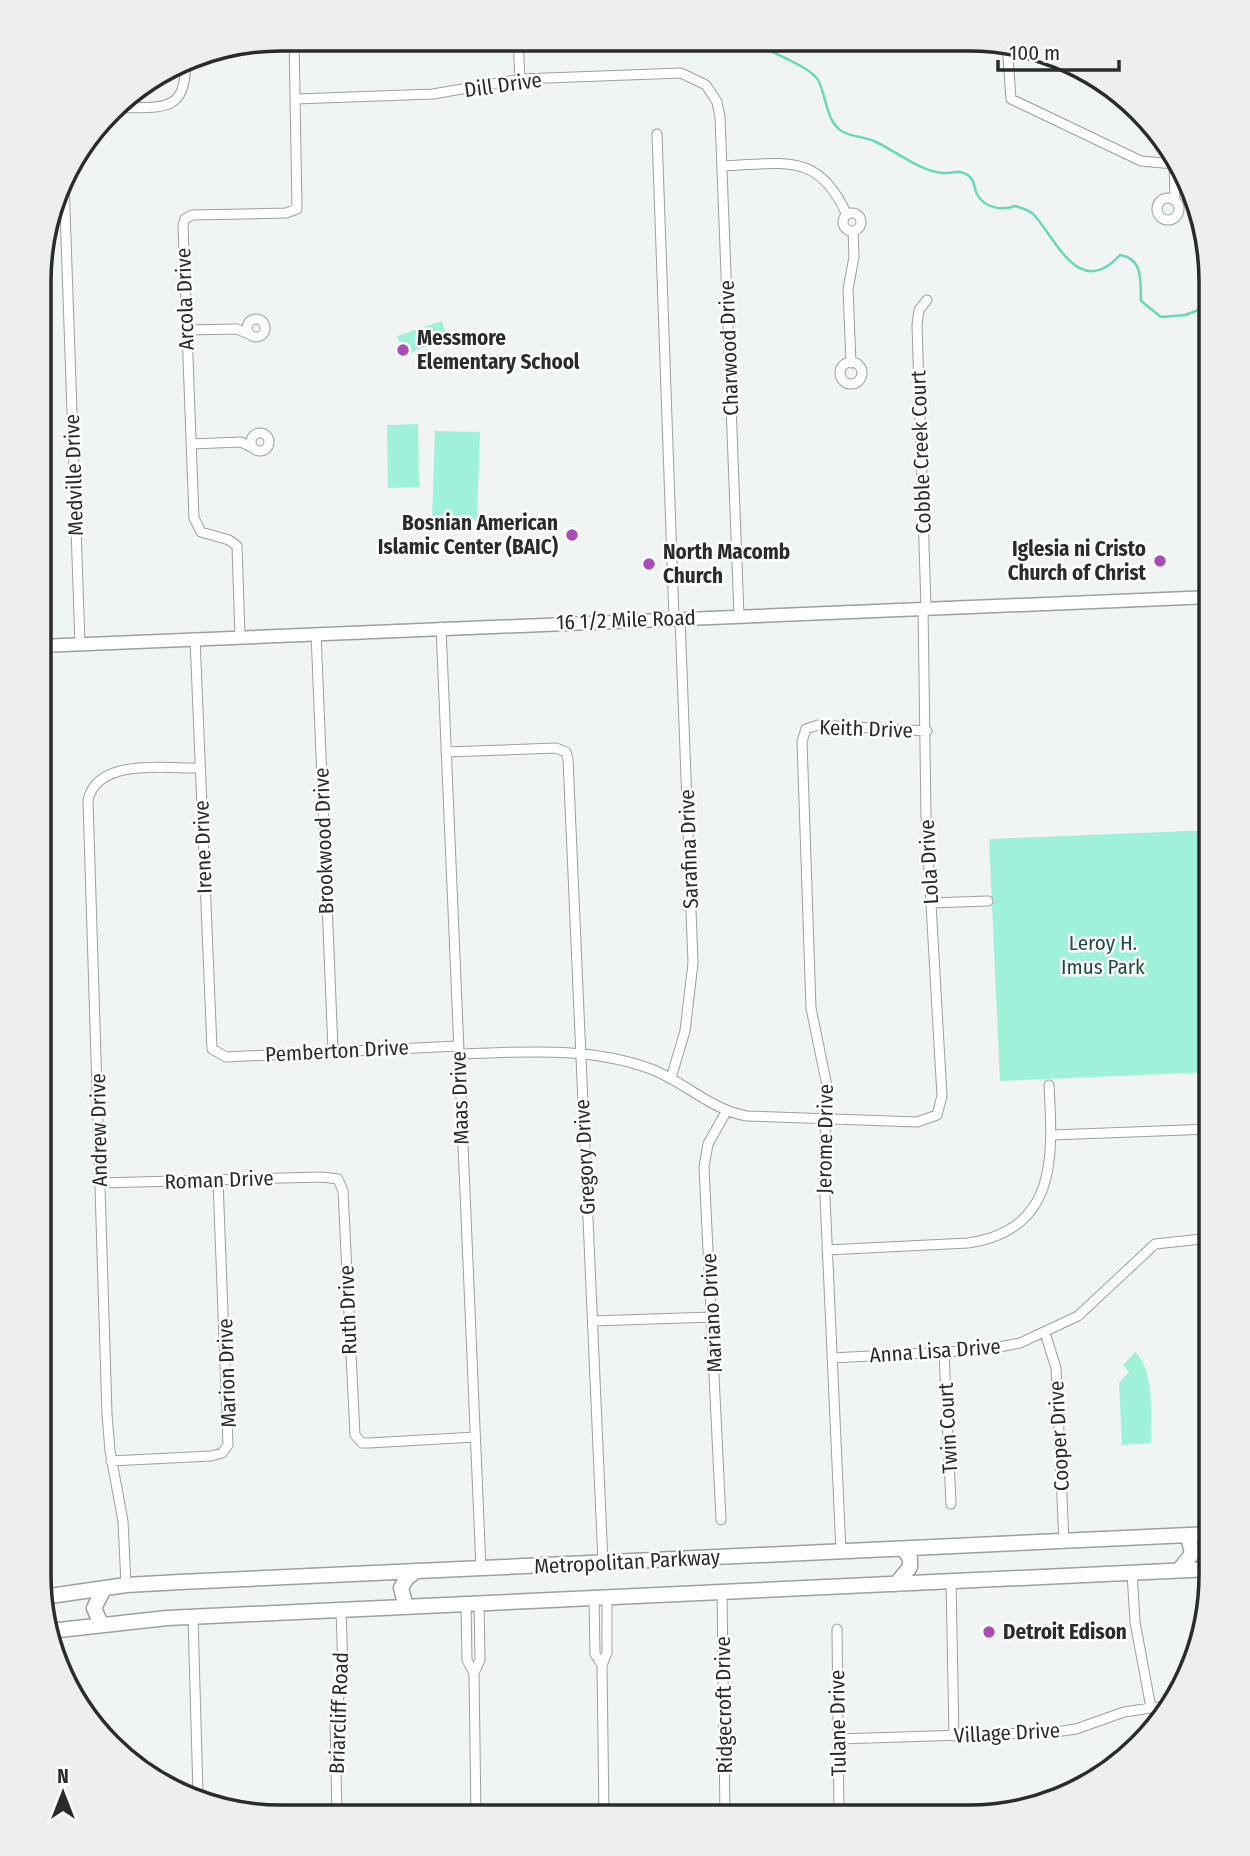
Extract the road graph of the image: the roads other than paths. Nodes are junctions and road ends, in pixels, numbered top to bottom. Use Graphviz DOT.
graph roads {
  1 [pos="294,51"];
  2 [pos="519,51"];
  3 [pos="1008,55"];
  4 [pos="185,72"];
  5 [pos="520,79"];
  6 [pos="706,85"];
  7 [pos="296,99"];
  8 [pos="130,107"];
  9 [pos="657,134"];
  10 [pos="1166,163"];
  11 [pos="722,166"];
  12 [pos="1174,178"];
  13 [pos="1174,190"];
  14 [pos="1165,198"];
  15 [pos="1175,201"];
  16 [pos="65,202"];
  17 [pos="928,300"];
  18 [pos="248,323"];
  19 [pos="237,329"];
  20 [pos="186,330"];
  21 [pos="249,334"];
  22 [pos="851,363"];
  23 [pos="252,436"];
  24 [pos="241,442"];
  25 [pos="191,444"];
  26 [pos="253,448"];
  27 [pos="1199,597"];
  28 [pos="925,607"];
  29 [pos="740,615"];
  30 [pos="677,618"];
  31 [pos="441,627"];
  32 [pos="316,633"];
  33 [pos="240,636"];
  34 [pos="195,638"];
  35 [pos="80,644"];
  36 [pos="51,645"];
  37 [pos="806,729"];
  38 [pos="927,731"];
  39 [pos="446,752"];
  40 [pos="200,768"];
  41 [pos="988,901"];
  42 [pos="931,903"];
  43 [pos="333,1050"];
  44 [pos="458,1050"];
  45 [pos="216,1054"];
  46 [pos="581,1054"];
  47 [pos="671,1078"];
  48 [pos="1049,1085"];
  49 [pos="726,1112"];
  50 [pos="937,1115"];
  51 [pos="825,1119"];
  52 [pos="1199,1129"];
  53 [pos="1052,1135"];
  54 [pos="338,1179"];
  55 [pos="218,1180"];
  56 [pos="100,1183"];
  57 [pos="1199,1239"];
  58 [pos="827,1250"];
  59 [pos="712,1317"];
  60 [pos="593,1321"];
  61 [pos="1045,1333"];
  62 [pos="944,1353"];
  63 [pos="832,1358"];
  64 [pos="475,1437"];
  65 [pos="111,1461"];
  66 [pos="951,1504"];
  67 [pos="721,1520"];
  68 [pos="1188,1535"];
  69 [pos="1199,1535"];
  70 [pos="1064,1541"];
  71 [pos="903,1549"];
  72 [pos="841,1552"];
  73 [pos="603,1563"];
  74 [pos="481,1569"];
  75 [pos="1199,1569"];
  76 [pos="1179,1570"];
  77 [pos="416,1572"];
  78 [pos="1132,1573"];
  79 [pos="951,1581"];
  80 [pos="896,1584"];
  81 [pos="126,1585"];
  82 [pos="104,1588"];
  83 [pos="722,1592"];
  84 [pos="52,1596"];
  85 [pos="601,1598"];
  86 [pos="472,1604"];
  87 [pos="406,1607"];
  88 [pos="341,1610"];
  89 [pos="192,1617"];
  90 [pos="101,1624"];
  91 [pos="837,1629"];
  92 [pos="58,1630"];
  93 [pos="1157,1707"];
  94 [pos="1151,1708"];
  95 [pos="954,1736"];
  96 [pos="838,1739"];
  97 [pos="198,1790"];
  98 [pos="337,1805"];
  99 [pos="477,1805"];
  100 [pos="604,1805"];
  101 [pos="725,1805"];
  102 [pos="839,1805"];
  1 -- 7 [label="street, Arcola Drive"];
  2 -- 5 [label="street"];
  3 -- 10 [label="street"];
  4 -- 8 [label="street"];
  5 -- 6 [label="street, Dill Drive"];
  5 -- 7 [label="street, Dill Drive"];
  6 -- 11 [label="street, Charwood Drive"];
  7 -- 20 [label="street, Arcola Drive"];
  9 -- 30 [label="street, Sarafina Drive"];
  11 -- 22 [label="street"];
  11 -- 29 [label="street, Charwood Drive"];
  12 -- 13 [label="street"];
  13 -- 14 [label="street"];
  13 -- 15 [label="street"];
  14 -- 15 [label="street"];
  14 -- 15 [label="street"];
  16 -- 35 [label="street, Medville Drive"];
  17 -- 28 [label="street, Cobble Creek Court"];
  18 -- 19 [label="street"];
  18 -- 21 [label="street"];
  18 -- 21 [label="street"];
  19 -- 20 [label="street"];
  19 -- 21 [label="street"];
  20 -- 25 [label="street, Arcola Drive"];
  23 -- 24 [label="street"];
  23 -- 26 [label="street"];
  23 -- 26 [label="street"];
  24 -- 25 [label="street"];
  24 -- 26 [label="street"];
  25 -- 33 [label="street, Arcola Drive"];
  27 -- 28 [label="street, 16 1/2 Mile Road"];
  28 -- 29 [label="street, 16 1/2 Mile Road"];
  28 -- 38 [label="street, Lola Drive"];
  29 -- 30 [label="street, 16 1/2 Mile Road"];
  30 -- 31 [label="street, 16 1/2 Mile Road"];
  30 -- 47 [label="street, Sarafina Drive"];
  31 -- 32 [label="street, 16 1/2 Mile Road"];
  31 -- 39 [label="street, Maas Drive"];
  32 -- 33 [label="street, 16 1/2 Mile Road"];
  32 -- 43 [label="street, Brookwood Drive"];
  33 -- 34 [label="street, 16 1/2 Mile Road"];
  34 -- 35 [label="street, 16 1/2 Mile Road"];
  34 -- 40 [label="street, Irene Drive"];
  35 -- 36 [label="street, 16 1/2 Mile Road"];
  37 -- 38 [label="street, Keith Drive"];
  37 -- 51 [label="street, Jerome Drive"];
  38 -- 42 [label="street, Lola Drive"];
  39 -- 44 [label="street, Maas Drive"];
  39 -- 46 [label="street, Gregory Drive"];
  40 -- 45 [label="street, Irene Drive"];
  40 -- 56 [label="street, Andrew Drive"];
  41 -- 42 [label="street"];
  42 -- 50 [label="street, Lola Drive"];
  43 -- 44 [label="street, Pemberton Drive"];
  43 -- 45 [label="street, Pemberton Drive"];
  44 -- 46 [label="street, Pemberton Drive"];
  44 -- 64 [label="street, Maas Drive"];
  46 -- 47 [label="street, Pemberton Drive"];
  46 -- 60 [label="street, Gregory Drive"];
  47 -- 49 [label="street, Pemberton Drive"];
  48 -- 53 [label="street"];
  49 -- 51 [label="street, Pemberton Drive"];
  49 -- 59 [label="street, Mariano Drive"];
  50 -- 51 [label="street, Pemberton Drive"];
  51 -- 58 [label="street, Jerome Drive"];
  52 -- 53 [label="street"];
  53 -- 58 [label="street"];
  54 -- 55 [label="street, Roman Drive"];
  54 -- 64 [label="street, Ruth Drive"];
  55 -- 56 [label="street, Roman Drive"];
  55 -- 65 [label="street, Marion Drive"];
  56 -- 65 [label="street, Andrew Drive"];
  57 -- 61 [label="street, Anna Lisa Drive"];
  58 -- 63 [label="street, Jerome Drive"];
  59 -- 60 [label="street"];
  59 -- 67 [label="street, Mariano Drive"];
  60 -- 73 [label="street, Gregory Drive"];
  61 -- 62 [label="street, Anna Lisa Drive"];
  61 -- 70 [label="street, Cooper Drive"];
  62 -- 63 [label="street, Anna Lisa Drive"];
  62 -- 66 [label="street, Twin Court"];
  63 -- 72 [label="street, Jerome Drive"];
  64 -- 74 [label="street, Maas Drive"];
  65 -- 81 [label="street, Andrew Drive"];
  68 -- 69 [label="main road, Metropolitan Parkway"];
  68 -- 70 [label="main road, Metropolitan Parkway"];
  68 -- 76 [label="main road"];
  70 -- 71 [label="main road, Metropolitan Parkway"];
  71 -- 72 [label="main road, Metropolitan Parkway"];
  71 -- 80 [label="main road"];
  72 -- 73 [label="main road, Metropolitan Parkway"];
  73 -- 74 [label="main road, Metropolitan Parkway"];
  74 -- 77 [label="main road, Metropolitan Parkway"];
  75 -- 76 [label="main road, Metropolitan Parkway"];
  76 -- 78 [label="main road, Metropolitan Parkway"];
  77 -- 81 [label="main road, Metropolitan Parkway"];
  77 -- 87 [label="main road"];
  78 -- 79 [label="main road, Metropolitan Parkway"];
  78 -- 94 [label="street"];
  79 -- 80 [label="main road, Metropolitan Parkway"];
  79 -- 95 [label="street"];
  80 -- 83 [label="main road, Metropolitan Parkway"];
  81 -- 82 [label="main road, Metropolitan Parkway"];
  82 -- 84 [label="main road, Metropolitan Parkway"];
  82 -- 90 [label="main road"];
  83 -- 85 [label="main road, Metropolitan Parkway"];
  83 -- 101 [label="street, Ridgecroft Drive"];
  85 -- 86 [label="main road, Metropolitan Parkway"];
  85 -- 100 [label="street"];
  86 -- 87 [label="main road, Metropolitan Parkway"];
  86 -- 99 [label="street"];
  87 -- 88 [label="main road, Metropolitan Parkway"];
  88 -- 89 [label="main road, Metropolitan Parkway"];
  88 -- 98 [label="street, Briarcliff Road"];
  89 -- 90 [label="main road, Metropolitan Parkway"];
  89 -- 97 [label="street"];
  90 -- 92 [label="main road, Metropolitan Parkway"];
  91 -- 96 [label="street, Tulane Drive"];
  93 -- 94 [label="street, Village Drive"];
  94 -- 95 [label="street, Village Drive"];
  95 -- 96 [label="street, Village Drive"];
  96 -- 102 [label="street, Tulane Drive"];
}
